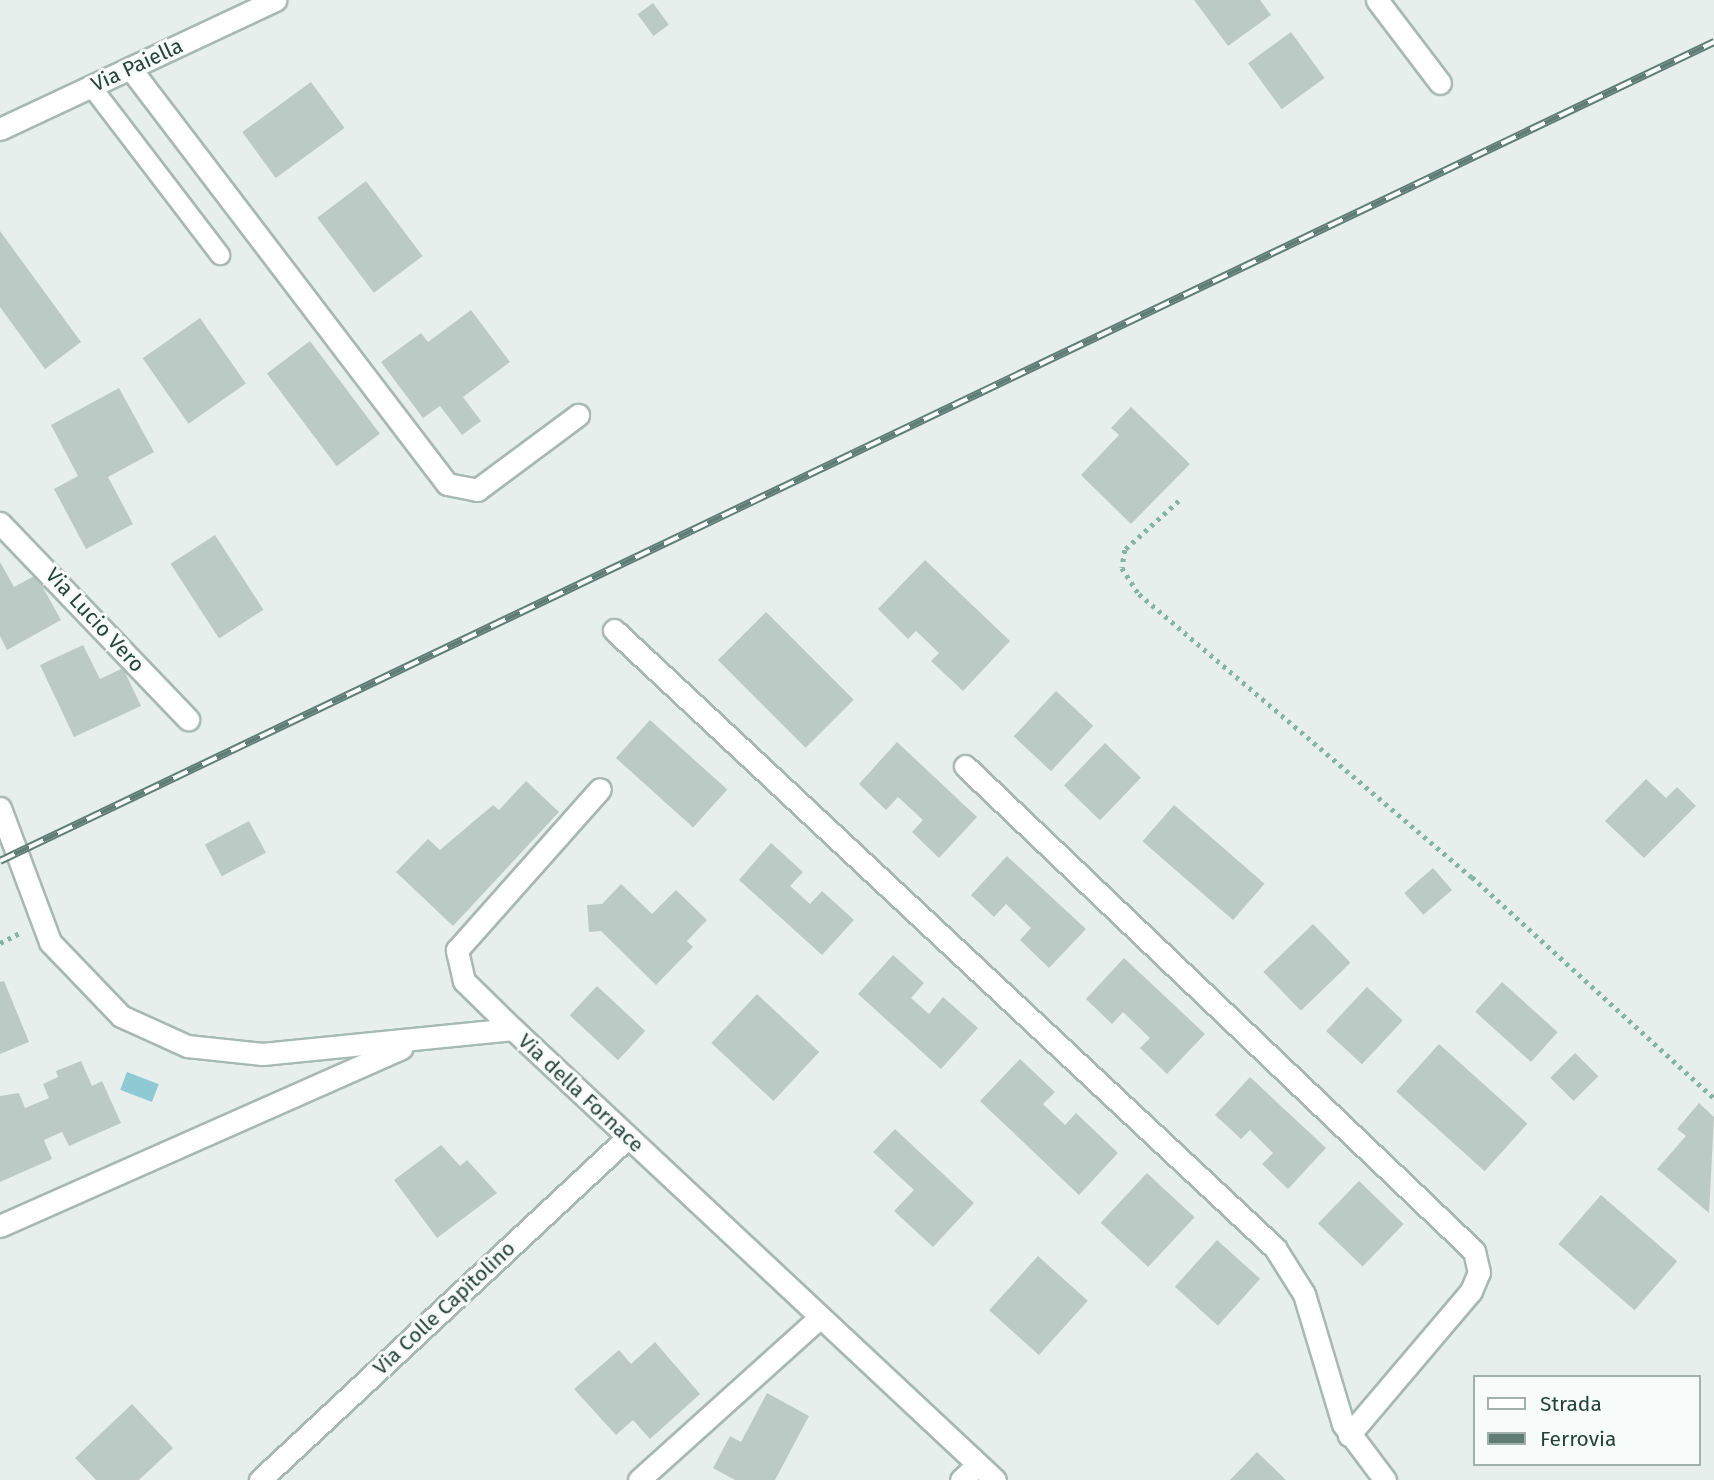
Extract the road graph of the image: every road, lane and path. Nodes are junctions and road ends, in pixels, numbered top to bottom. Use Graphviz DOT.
graph roads {
  1 [pos="275,0"];
  2 [pos="1377,0"];
  3 [pos="130,68"];
  4 [pos="1440,83"];
  5 [pos="92,86"];
  6 [pos="0,129"];
  7 [pos="220,255"];
  8 [pos="578,415"];
  9 [pos="1179,501"];
  10 [pos="0,523"];
  11 [pos="614,630"];
  12 [pos="188,719"];
  13 [pos="965,766"];
  14 [pos="600,789"];
  15 [pos="0,808"];
  16 [pos="513,1029"];
  17 [pos="416,1042"];
  18 [pos="1714,1098"];
  19 [pos="628,1137"];
  20 [pos="0,1226"];
  21 [pos="821,1317"];
  22 [pos="1349,1435"];
  23 [pos="978,1464"];
  24 [pos="260,1480"];
  25 [pos="639,1480"];
  26 [pos="961,1480"];
  27 [pos="995,1480"];
  28 [pos="1385,1480"];
  1 -- 3 [label="street, Via Paiella"];
  2 -- 4 [label="street"];
  3 -- 5 [label="street, Via Paiella"];
  3 -- 8 [label="street"];
  5 -- 6 [label="street, Via Paiella"];
  5 -- 7 [label="lane"];
  9 -- 18 [label="path"];
  10 -- 12 [label="street, Via Lucio Vero"];
  11 -- 22 [label="street"];
  13 -- 22 [label="street"];
  14 -- 16 [label="street"];
  15 -- 17 [label="street, Via della Fornace"];
  16 -- 17 [label="street, Via della Fornace"];
  16 -- 19 [label="street, Via della Fornace"];
  17 -- 20 [label="street"];
  19 -- 21 [label="street, Via della Fornace"];
  19 -- 24 [label="street, Via Colle Capitolino"];
  21 -- 23 [label="street, Via della Fornace"];
  21 -- 25 [label="street"];
  22 -- 28 [label="street"];
  23 -- 26 [label="street"];
  23 -- 27 [label="street, Via della Fornace"];
}
